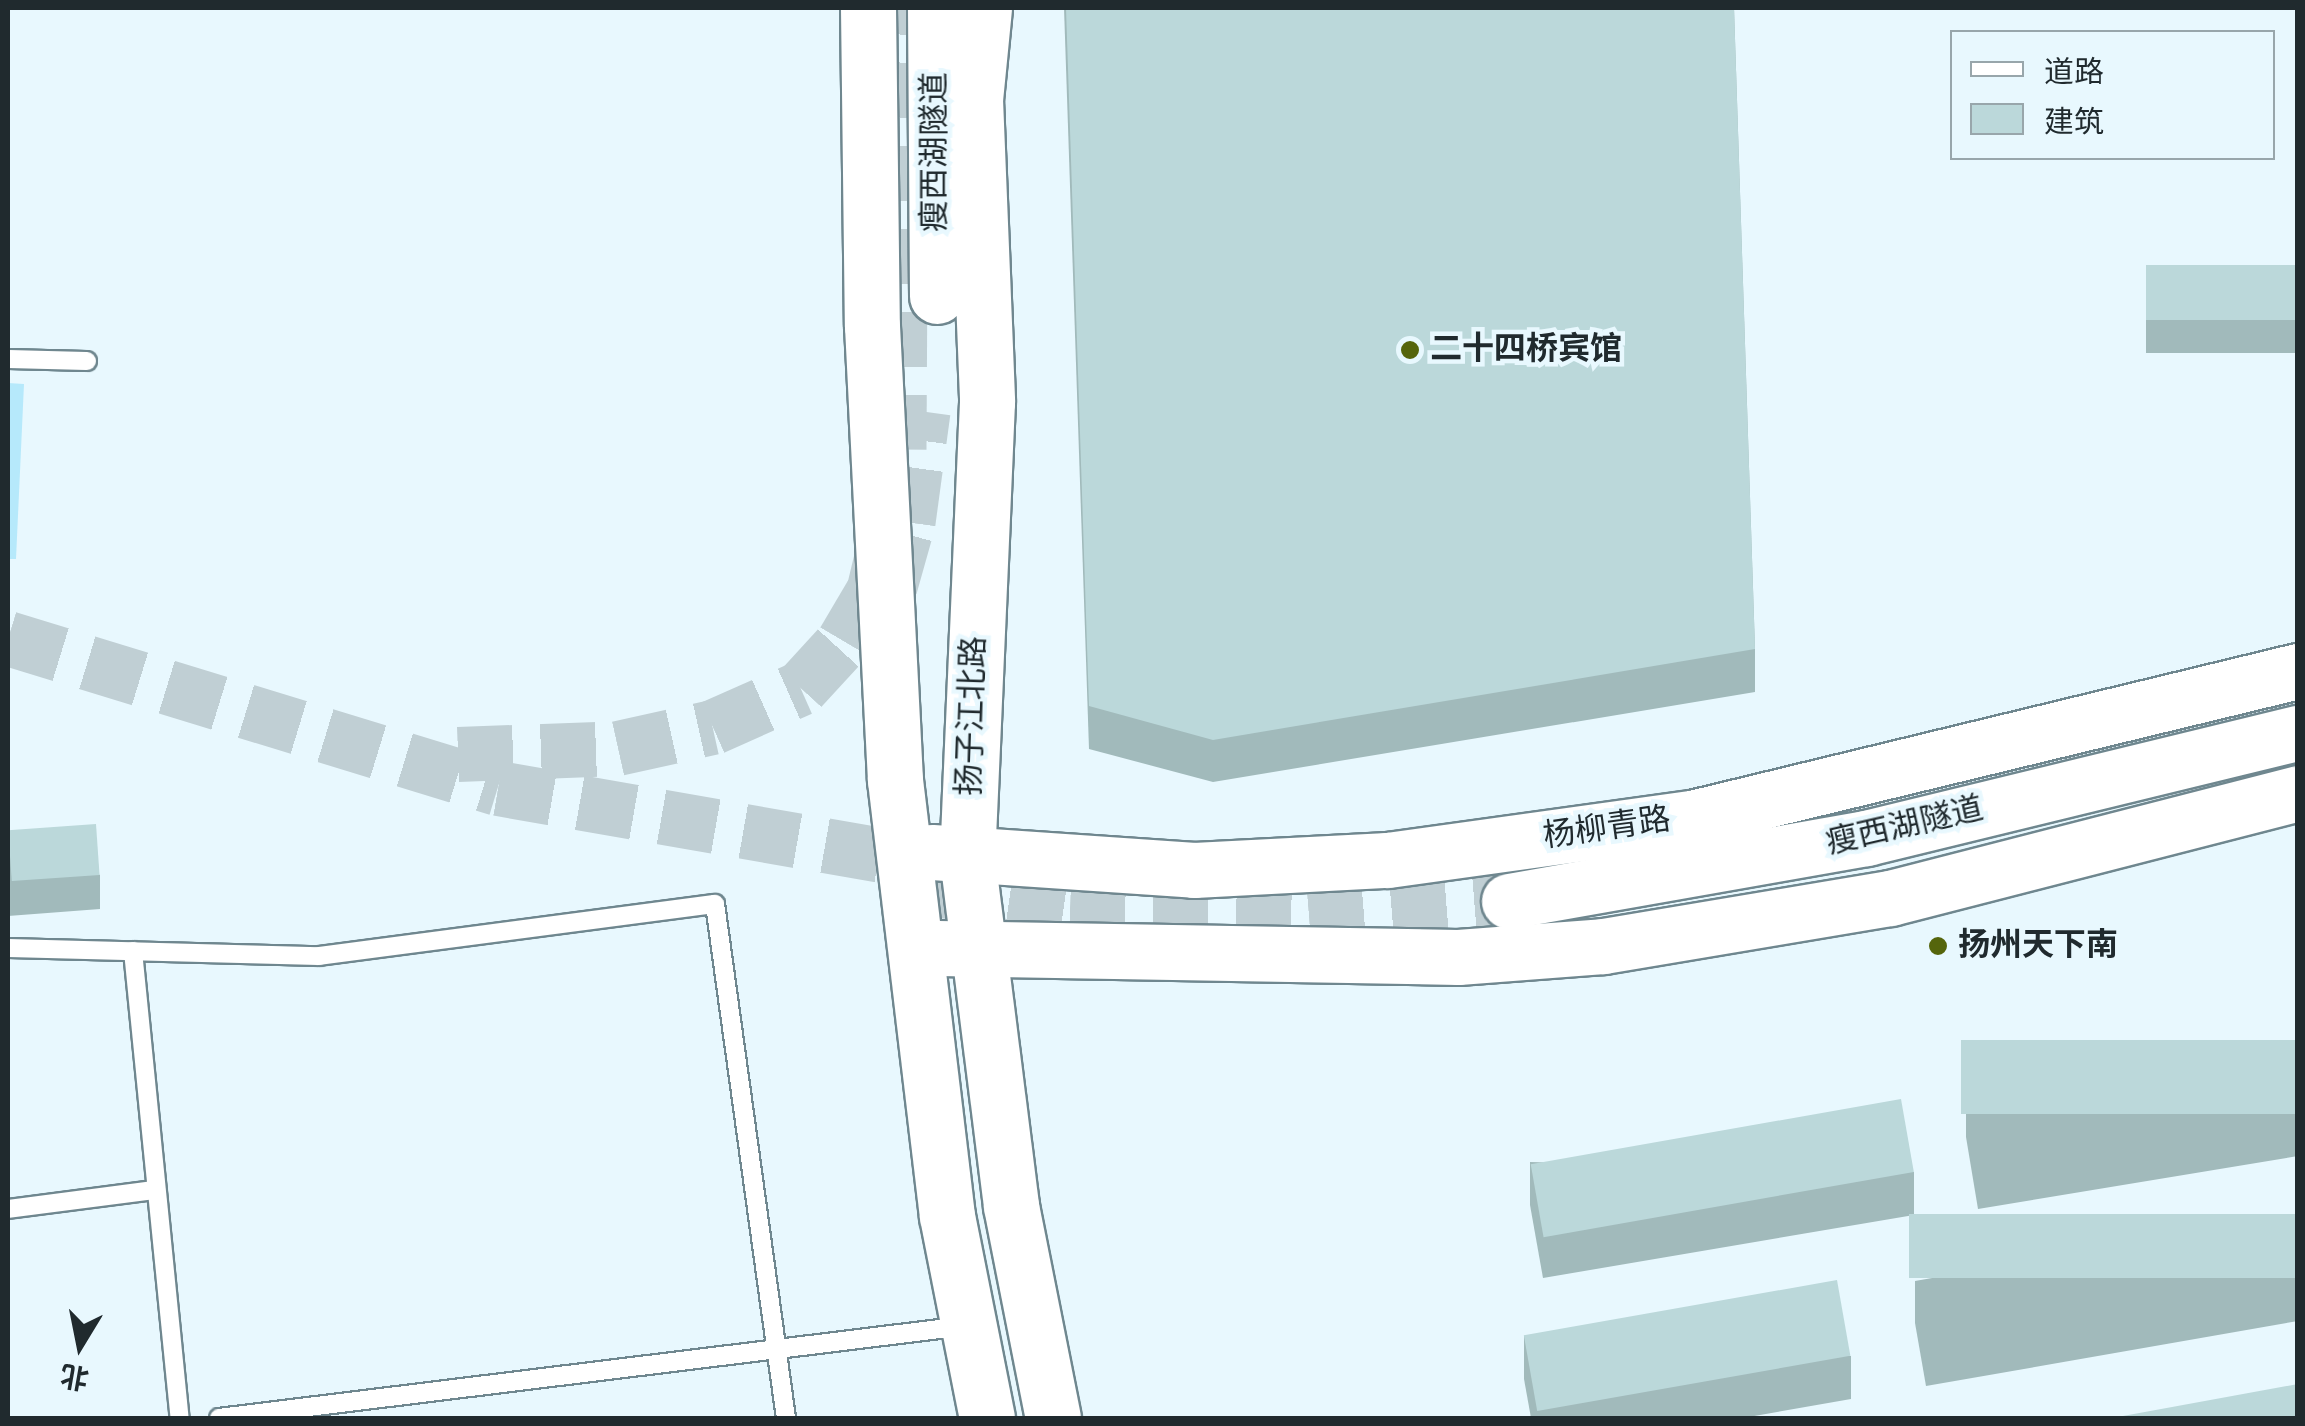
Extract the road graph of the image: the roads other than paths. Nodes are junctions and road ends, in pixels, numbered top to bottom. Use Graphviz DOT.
graph roads {
  1 [pos="868,8"];
  2 [pos="936,8"];
  3 [pos="984,8"];
  4 [pos="936,296"];
  5 [pos="8,359"];
  6 [pos="86,361"];
  7 [pos="2298,671"];
  8 [pos="2298,734"];
  9 [pos="2298,792"];
  10 [pos="901,849"];
  11 [pos="967,856"];
  12 [pos="1509,901"];
  13 [pos="910,947"];
  14 [pos="8,948"];
  15 [pos="976,949"];
  16 [pos="133,951"];
  17 [pos="155,1190"];
  18 [pos="8,1209"];
  19 [pos="969,1325"];
  20 [pos="778,1353"];
  21 [pos="180,1418"];
  22 [pos="219,1418"];
  23 [pos="786,1418"];
  24 [pos="987,1418"];
  25 [pos="1053,1418"];
  1 -- 10 [label="main road"];
  2 -- 4 [label="main road, 瘦西湖隧道"];
  3 -- 11 [label="main road, 扬子江北路"];
  5 -- 6 [label="lane"];
  7 -- 11 [label="main road, 杨柳青路"];
  8 -- 12 [label="main road, 瘦西湖隧道"];
  9 -- 15 [label="main road"];
  10 -- 11 [label="main road, 杨柳青路"];
  10 -- 13 [label="main road"];
  11 -- 15 [label="main road, 扬子江北路"];
  13 -- 15 [label="main road"];
  13 -- 19 [label="main road"];
  14 -- 16 [label="lane"];
  15 -- 25 [label="main road, 扬子江北路"];
  16 -- 17 [label="lane"];
  16 -- 20 [label="lane"];
  17 -- 18 [label="lane"];
  17 -- 21 [label="lane"];
  19 -- 20 [label="lane"];
  19 -- 24 [label="main road"];
  20 -- 22 [label="lane"];
  20 -- 23 [label="lane"];
}
